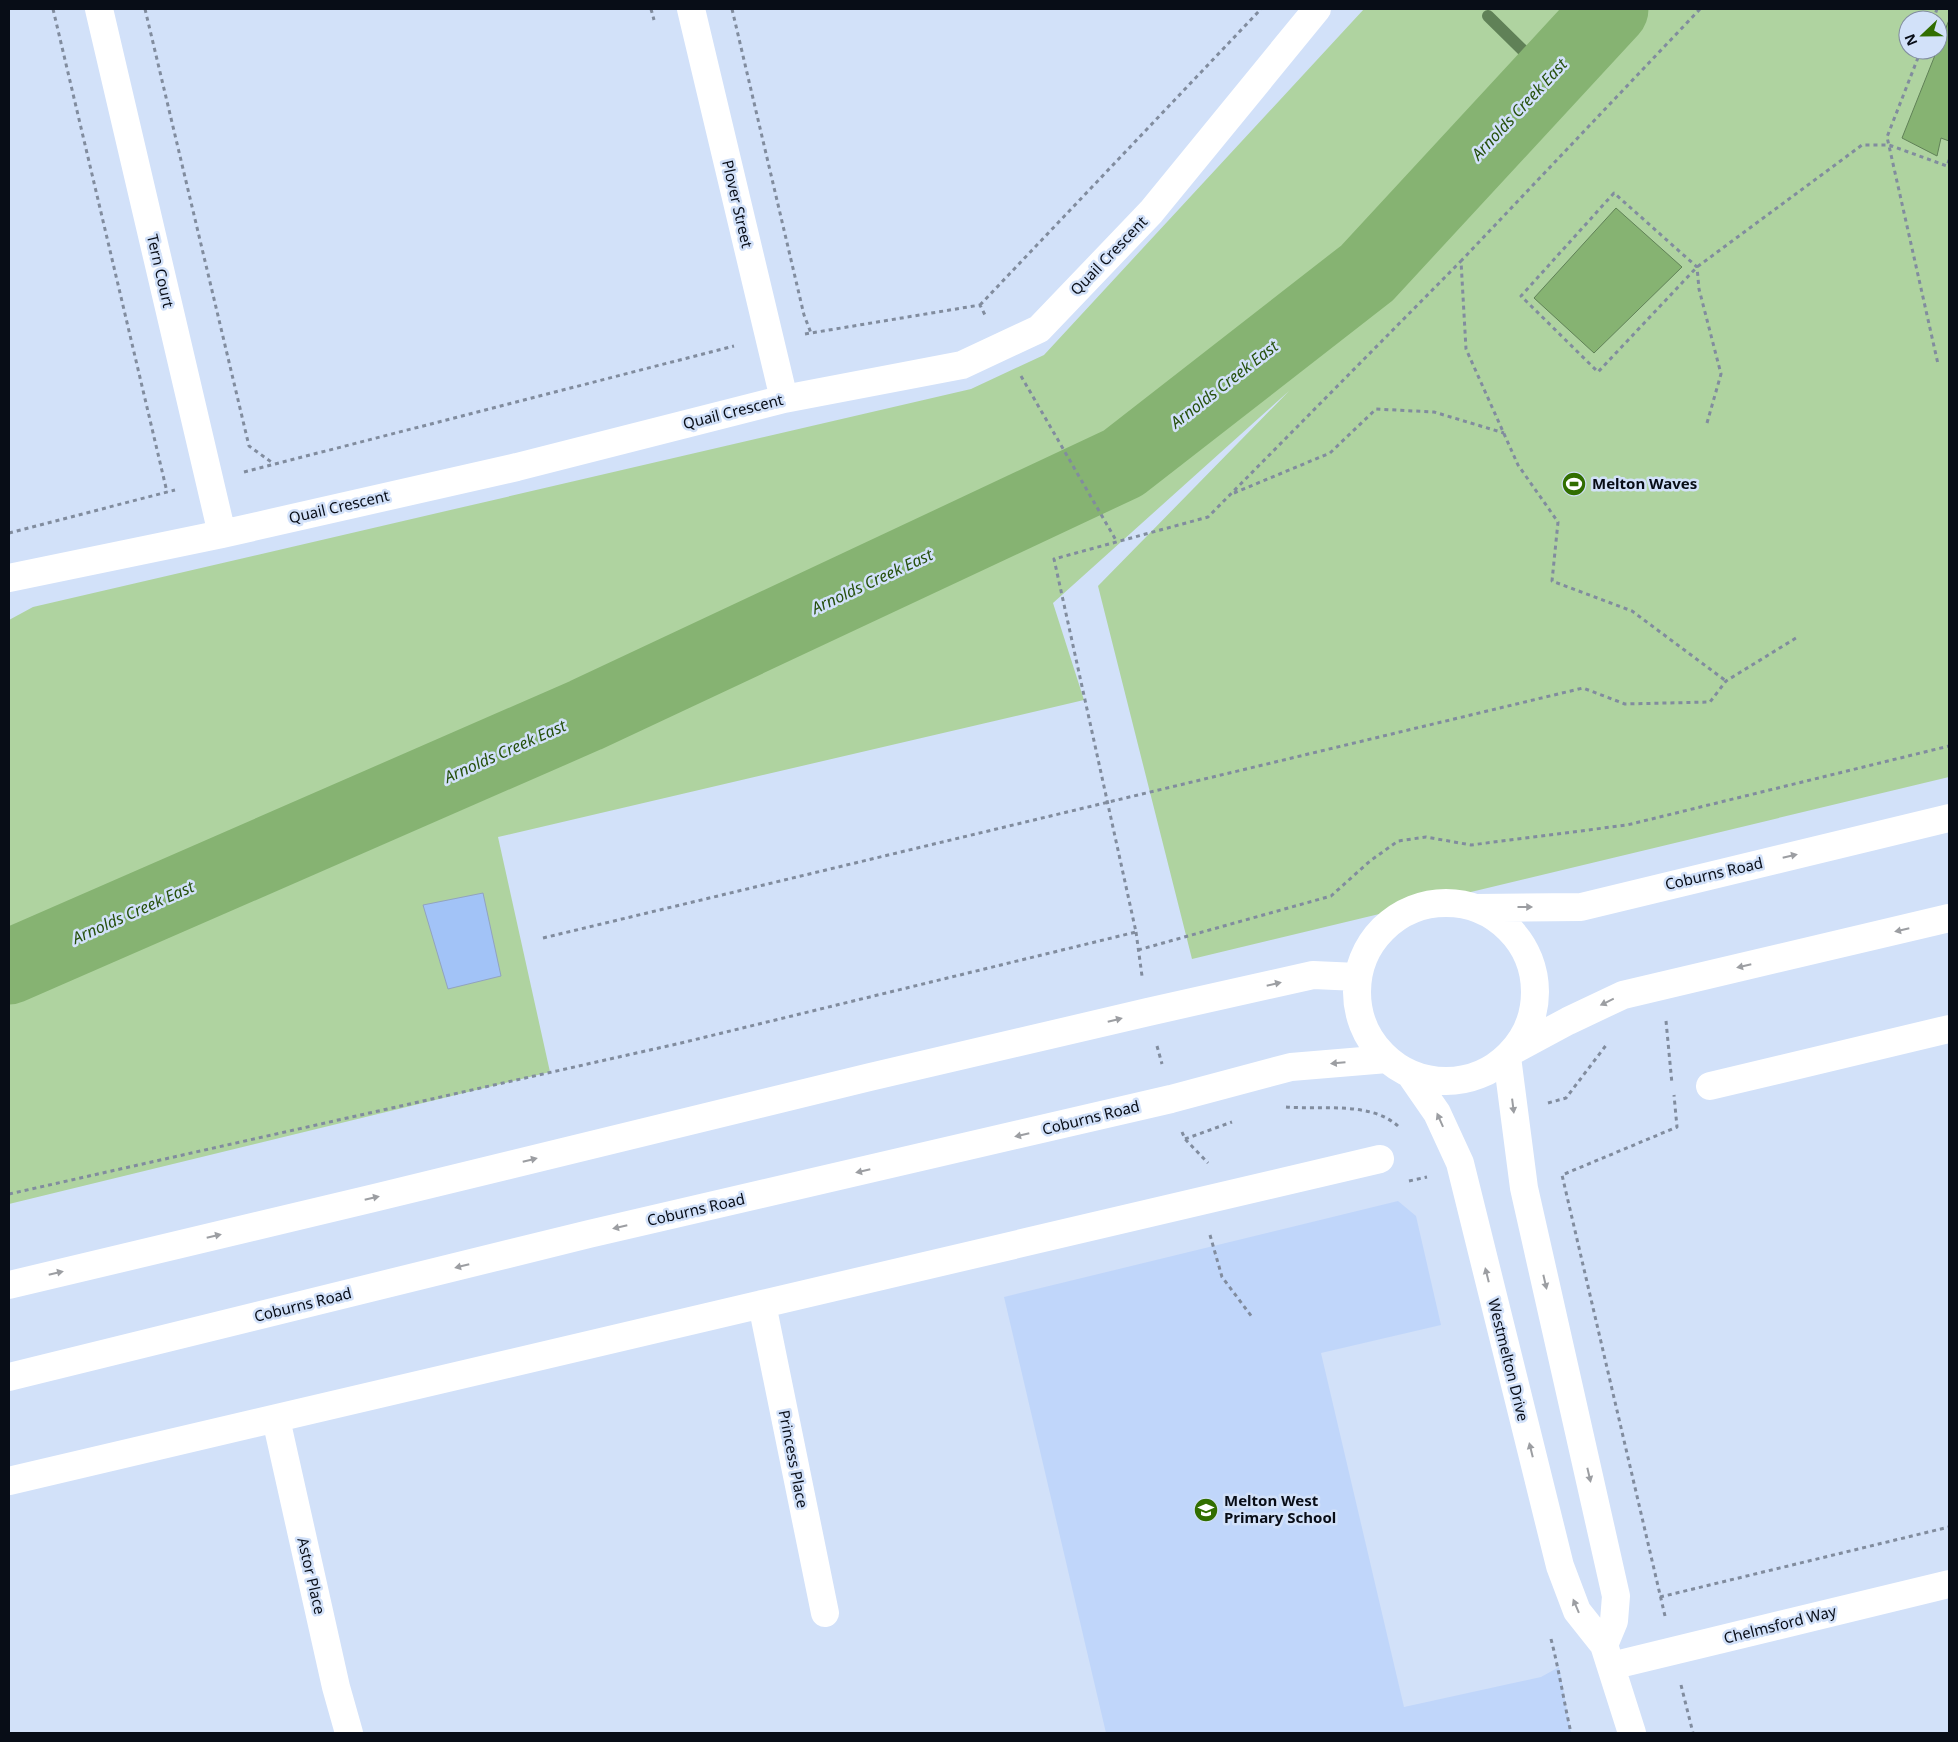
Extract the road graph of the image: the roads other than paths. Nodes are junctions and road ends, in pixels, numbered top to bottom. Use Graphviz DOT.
graph roads {
  1 [pos="99,9"];
  2 [pos="691,9"];
  3 [pos="1317,9"];
  4 [pos="784,398"];
  5 [pos="222,534"];
  6 [pos="9,578"];
  7 [pos="1949,818"];
  8 [pos="1476,908"];
  9 [pos="1949,918"];
  10 [pos="1358,977"];
  11 [pos="1949,1029"];
  12 [pos="1510,1054"];
  13 [pos="1387,1059"];
  14 [pos="1410,1074"];
  15 [pos="1710,1086"];
  16 [pos="1380,1158"];
  17 [pos="9,1284"];
  18 [pos="762,1304"];
  19 [pos="9,1377"];
  20 [pos="276,1419"];
  21 [pos="9,1481"];
  22 [pos="1949,1584"];
  23 [pos="825,1613"];
  24 [pos="1607,1656"];
  25 [pos="349,1733"];
  26 [pos="1632,1733"];
  1 -- 5 [label="street, Tern Court"];
  2 -- 4 [label="street, Plover Street"];
  3 -- 4 [label="street, Quail Crescent"];
  4 -- 5 [label="street, Quail Crescent"];
  5 -- 6 [label="street, Quail Crescent"];
  8 -- 7 [label="street, Coburns Road, one-way"];
  8 -- 10 [label="street"];
  8 -- 12 [label="street"];
  9 -- 12 [label="street, one-way"];
  10 -- 13 [label="street"];
  17 -- 10 [label="street, one-way"];
  11 -- 15 [label="street"];
  12 -- 14 [label="street"];
  12 -- 24 [label="street, one-way"];
  13 -- 14 [label="street"];
  13 -- 19 [label="street, Coburns Road, one-way"];
  24 -- 14 [label="street, Westmelton Drive, one-way"];
  16 -- 18 [label="street"];
  18 -- 20 [label="street"];
  18 -- 23 [label="street, Princess Place"];
  20 -- 21 [label="street"];
  20 -- 25 [label="street, Astor Place"];
  22 -- 24 [label="street, Chelmsford Way"];
  24 -- 26 [label="street, Westmelton Drive"];
}
